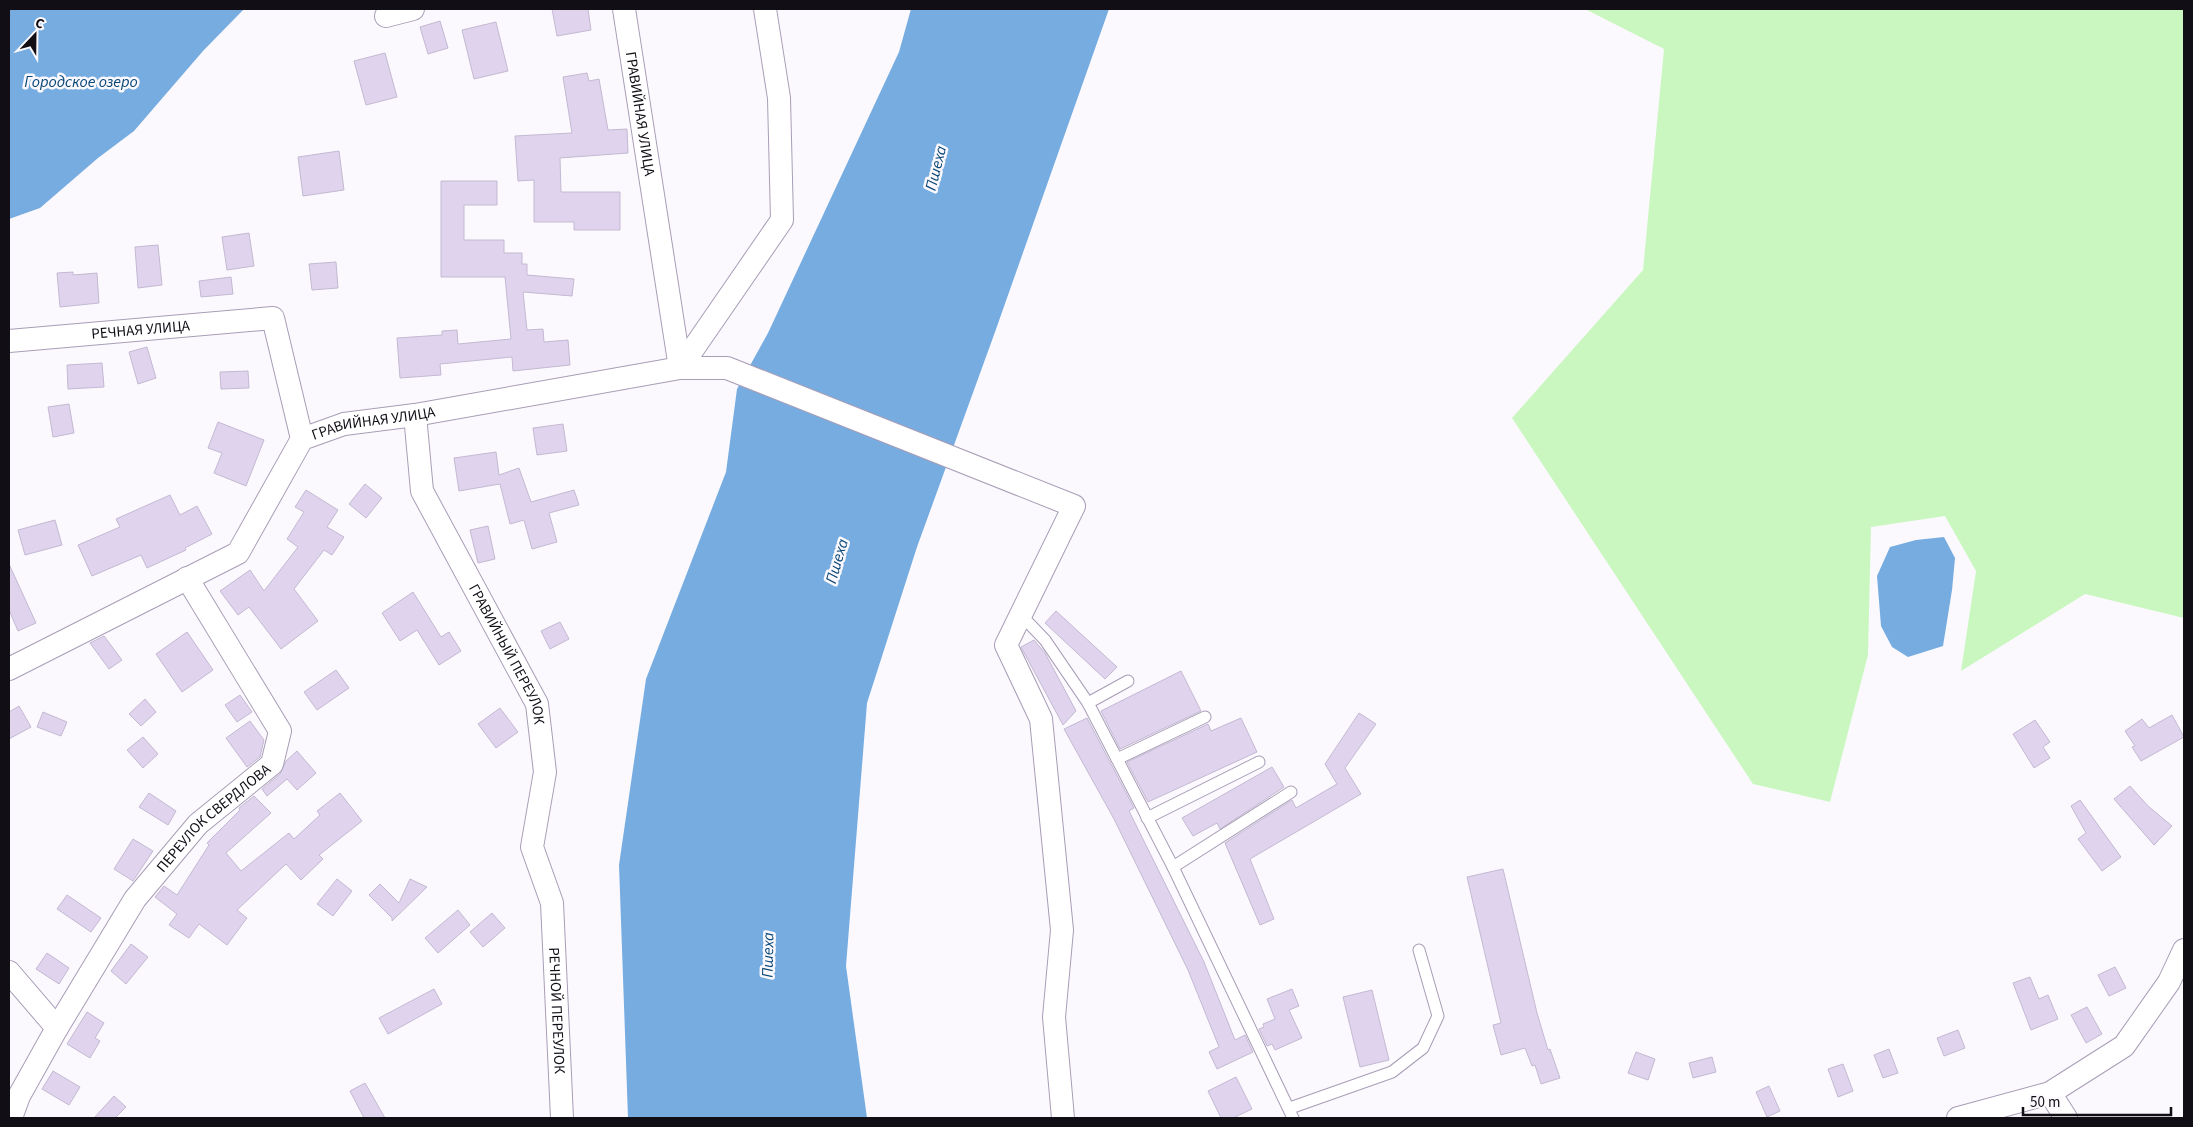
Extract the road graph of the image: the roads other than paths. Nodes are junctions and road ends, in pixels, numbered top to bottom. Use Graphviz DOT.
graph roads {
  1 [pos="413,9"];
  2 [pos="624,9"];
  3 [pos="765,9"];
  4 [pos="386,16"];
  5 [pos="9,340"];
  6 [pos="680,368"];
  7 [pos="415,415"];
  8 [pos="302,439"];
  9 [pos="187,578"];
  10 [pos="1020,614"];
  11 [pos="9,669"];
  12 [pos="1128,681"];
  13 [pos="1088,703"];
  14 [pos="1205,718"];
  15 [pos="1117,759"];
  16 [pos="1259,762"];
  17 [pos="1291,792"];
  18 [pos="1148,818"];
  19 [pos="1173,867"];
  20 [pos="552,903"];
  21 [pos="1419,950"];
  22 [pos="2184,950"];
  23 [pos="9,972"];
  24 [pos="57,1028"];
  25 [pos="2050,1093"];
  26 [pos="1291,1113"];
  27 [pos="11,1118"];
  28 [pos="562,1118"];
  29 [pos="1063,1118"];
  30 [pos="1958,1118"];
  31 [pos="2066,1118"];
  1 -- 4 [label="street"];
  2 -- 6 [label="street, ГРАВИЙНАЯ УЛИЦА"];
  3 -- 6 [label="street"];
  5 -- 8 [label="street, РЕЧНАЯ УЛИЦА"];
  6 -- 7 [label="street, ГРАВИЙНАЯ УЛИЦА"];
  6 -- 10 [label="street, ГРАВИЙНАЯ УЛИЦА"];
  7 -- 8 [label="street, ГРАВИЙНАЯ УЛИЦА"];
  7 -- 20 [label="street, ГРАВИЙНЫЙ ПЕРЕУЛОК"];
  8 -- 9 [label="street, ГРАВИЙНАЯ УЛИЦА"];
  9 -- 11 [label="street, ГРАВИЙНАЯ УЛИЦА"];
  9 -- 24 [label="street, ПЕРЕУЛОК СВЕРДЛОВА"];
  10 -- 13 [label="lane"];
  10 -- 29 [label="street"];
  12 -- 13 [label="lane"];
  13 -- 15 [label="lane"];
  14 -- 15 [label="lane"];
  15 -- 18 [label="lane"];
  16 -- 18 [label="lane"];
  17 -- 19 [label="lane"];
  18 -- 19 [label="lane"];
  19 -- 26 [label="lane"];
  20 -- 28 [label="street, РЕЧНОЙ ПЕРЕУЛОК"];
  21 -- 26 [label="lane"];
  22 -- 25 [label="street"];
  23 -- 24 [label="street"];
  24 -- 27 [label="street, ПЕРЕУЛОК СВЕРДЛОВА"];
  25 -- 30 [label="street"];
  25 -- 31 [label="street"];
}
